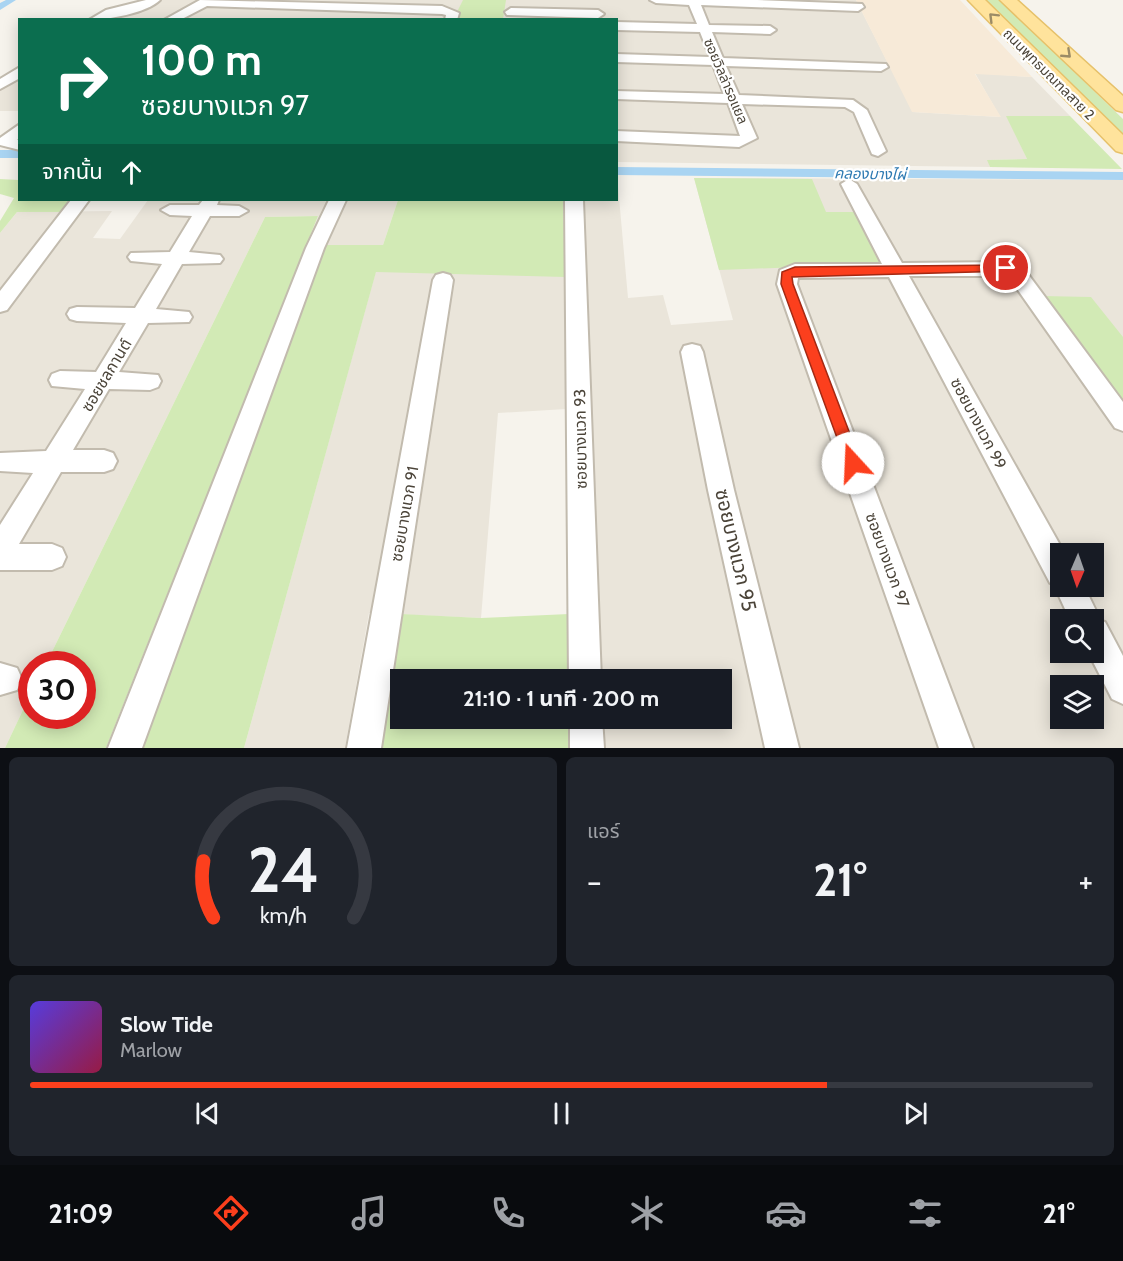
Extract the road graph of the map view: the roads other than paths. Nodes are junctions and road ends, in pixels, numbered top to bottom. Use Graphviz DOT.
graph roads {
  1 [pos="154,0"];
  2 [pos="656,0"];
  3 [pos="976,0"];
  4 [pos="1008,0"];
  5 [pos="207,1"];
  6 [pos="693,1"];
  7 [pos="858,7"];
  8 [pos="511,10"];
  9 [pos="598,14"];
  10 [pos="98,18"];
  11 [pos="175,18"];
  12 [pos="452,18"];
  13 [pos="618,26"];
  14 [pos="704,29"];
  15 [pos="770,30"];
  16 [pos="618,58"];
  17 [pos="717,61"];
  18 [pos="881,67"];
  19 [pos="18,72"];
  20 [pos="0,85"];
  21 [pos="618,95"];
  22 [pos="735,99"];
  23 [pos="1123,106"];
  24 [pos="18,130"];
  25 [pos="618,136"];
  26 [pos="18,145"];
  27 [pos="1123,147"];
  28 [pos="878,151"];
  29 [pos="849,184"];
  30 [pos="79,201"];
  31 [pos="337,201"];
  32 [pos="574,201"];
  33 [pos="207,205"];
  34 [pos="170,210"];
  35 [pos="239,211"];
  36 [pos="138,257"];
  37 [pos="176,258"];
  38 [pos="213,259"];
  39 [pos="899,271"];
  40 [pos="443,280"];
  41 [pos="0,305"];
  42 [pos="77,314"];
  43 [pos="142,316"];
  44 [pos="182,317"];
  45 [pos="692,352"];
  46 [pos="60,380"];
  47 [pos="103,380"];
  48 [pos="150,381"];
  49 [pos="1123,421"];
  50 [pos="54,461"];
  51 [pos="104,461"];
  52 [pos="6,462"];
  53 [pos="0,550"];
  54 [pos="1050,554"];
  55 [pos="0,557"];
  56 [pos="52,557"];
  57 [pos="1104,652"];
  58 [pos="585,669"];
  59 [pos="1123,687"];
  60 [pos="586,729"];
  61 [pos="125,748"];
  62 [pos="364,748"];
  63 [pos="587,748"];
  64 [pos="782,748"];
  65 [pos="956,748"];
  1 -- 10 [label="street"];
  2 -- 6 [label="street"];
  27 -- 3 [label="main road, ถนนพุทธมณฑลสาย 2, one-way"];
  4 -- 23 [label="main road, ถนนพุทธมณฑลสาย 2, one-way"];
  5 -- 11 [label="street"];
  5 -- 12 [label="street"];
  6 -- 7 [label="street"];
  6 -- 14 [label="street, ซอยวิลล่ารอแยล"];
  8 -- 9 [label="street"];
  13 -- 14 [label="street"];
  14 -- 15 [label="street"];
  14 -- 17 [label="street, ซอยวิลล่ารอแยล"];
  16 -- 17 [label="street"];
  17 -- 18 [label="street"];
  17 -- 22 [label="street, ซอยวิลล่ารอแยล"];
  19 -- 20 [label="street"];
  21 -- 22 [label="street"];
  22 -- 25 [label="street, ซอยวิลล่ารอแยล"];
  22 -- 28 [label="street"];
  24 -- 26 [label="street"];
  29 -- 39 [label="street, ซอยบางแวก 99"];
  30 -- 41 [label="street"];
  31 -- 61 [label="street"];
  32 -- 58 [label="street, ซอยบางแวก 93"];
  33 -- 34 [label="street"];
  33 -- 35 [label="street"];
  33 -- 37 [label="street, ซอยชลกานต์"];
  36 -- 37 [label="street"];
  37 -- 38 [label="street"];
  37 -- 43 [label="street, ซอยชลกานต์"];
  39 -- 49 [label="street"];
  39 -- 54 [label="street, ซอยบางแวก 99"];
  39 -- 65 [label="street, ซอยบางแวก 97"];
  40 -- 62 [label="street, ซอยบางแวก 91"];
  42 -- 43 [label="street"];
  43 -- 44 [label="street"];
  43 -- 47 [label="street, ซอยชลกานต์"];
  45 -- 64 [label="street, ซอยบางแวก 95"];
  46 -- 47 [label="street"];
  47 -- 48 [label="street"];
  47 -- 50 [label="street, ซอยชลกานต์"];
  50 -- 51 [label="street"];
  50 -- 52 [label="street"];
  50 -- 53 [label="street, ซอยชลกานต์"];
  55 -- 56 [label="street"];
  57 -- 59 [label="street"];
  60 -- 63 [label="street"];
}
